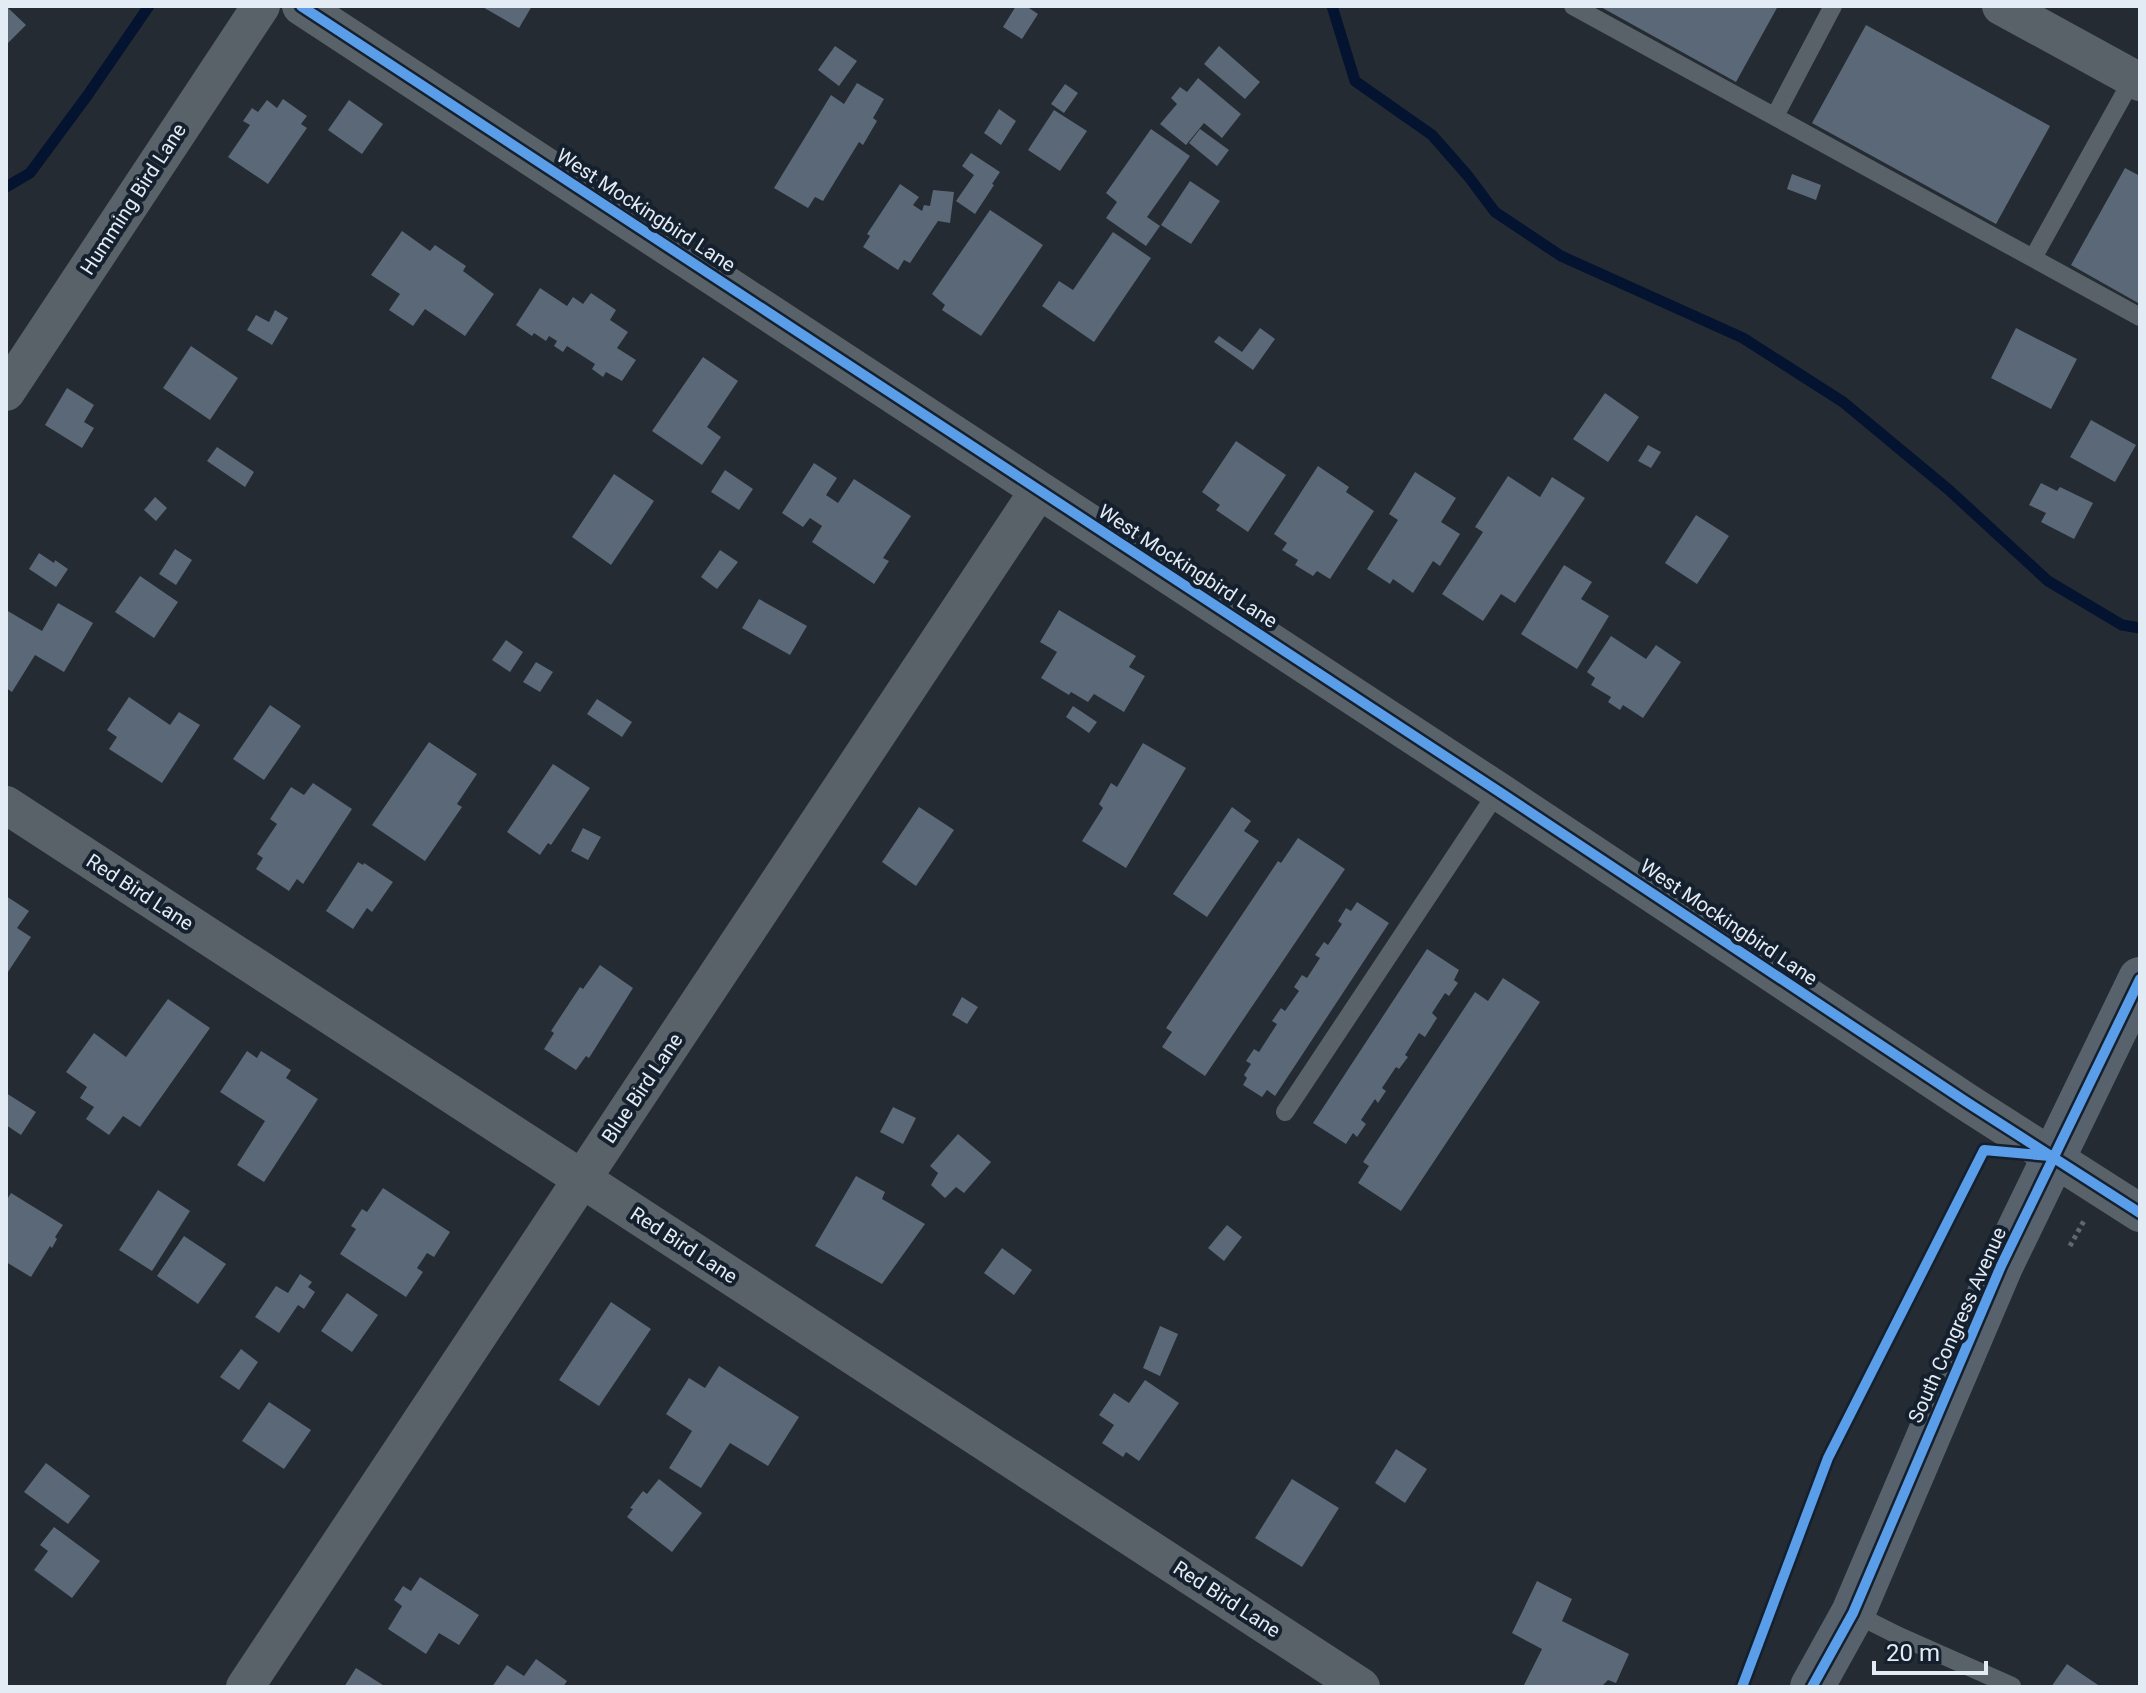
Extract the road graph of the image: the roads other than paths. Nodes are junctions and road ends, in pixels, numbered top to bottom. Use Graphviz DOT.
graph roads {
  1 [pos="261,6"];
  2 [pos="301,6"];
  3 [pos="1573,6"];
  4 [pos="1833,6"];
  5 [pos="2001,6"];
  6 [pos="2136,80"];
  7 [pos="1775,116"];
  8 [pos="2033,258"];
  9 [pos="2140,317"];
  10 [pos="6,392"];
  11 [pos="1039,490"];
  12 [pos="1498,791"];
  13 [pos="6,805"];
  14 [pos="2140,979"];
  15 [pos="1285,1112"];
  16 [pos="2054,1156"];
  17 [pos="582,1179"];
  18 [pos="2140,1213"];
  19 [pos="1853,1613"];
  20 [pos="2012,1686"];
  21 [pos="245,1687"];
  22 [pos="1361,1687"];
  23 [pos="1812,1687"];
  1 -- 10 [label="street, Humming Bird Lane"];
  2 -- 11 [label="street, West Mockingbird Lane"];
  3 -- 7 [label="lane"];
  4 -- 7 [label="lane"];
  5 -- 6 [label="street"];
  6 -- 8 [label="lane"];
  7 -- 8 [label="lane"];
  8 -- 9 [label="lane"];
  11 -- 12 [label="street, West Mockingbird Lane"];
  11 -- 17 [label="street, Blue Bird Lane"];
  12 -- 15 [label="lane"];
  12 -- 16 [label="street, West Mockingbird Lane"];
  13 -- 17 [label="street, Red Bird Lane"];
  14 -- 16 [label="main road, South Congress Avenue"];
  16 -- 18 [label="street, West Mockingbird Lane"];
  16 -- 19 [label="main road, South Congress Avenue"];
  17 -- 21 [label="street, Blue Bird Lane"];
  17 -- 22 [label="street, Red Bird Lane"];
  19 -- 20 [label="lane"];
  19 -- 23 [label="main road, South Congress Avenue"];
}
